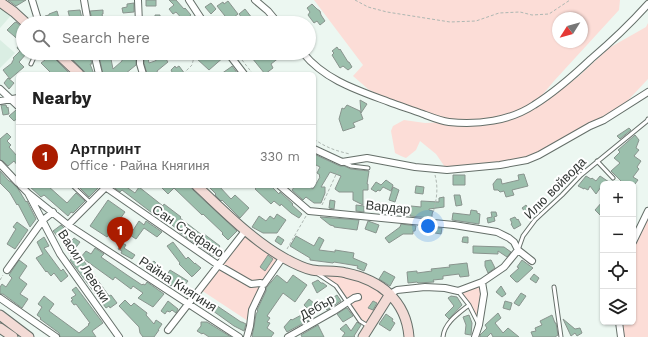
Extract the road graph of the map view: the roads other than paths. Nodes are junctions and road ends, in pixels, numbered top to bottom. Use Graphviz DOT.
graph roads {
  1 [pos="32,0"];
  2 [pos="84,0"];
  3 [pos="138,0"];
  4 [pos="189,0"];
  5 [pos="258,1"];
  6 [pos="0,2"];
  7 [pos="648,4"];
  8 [pos="18,16"];
  9 [pos="37,16"];
  10 [pos="87,16"];
  11 [pos="139,16"];
  12 [pos="199,16"];
  13 [pos="272,16"];
  14 [pos="33,60"];
  15 [pos="64,60"];
  16 [pos="96,60"];
  17 [pos="140,60"];
  18 [pos="233,60"];
  19 [pos="310,60"];
  20 [pos="31,64"];
  21 [pos="77,72"];
  22 [pos="99,72"];
  23 [pos="142,72"];
  24 [pos="242,72"];
  25 [pos="0,89"];
  26 [pos="648,92"];
  27 [pos="16,98"];
  28 [pos="10,99"];
  29 [pos="0,101"];
  30 [pos="16,104"];
  31 [pos="648,119"];
  32 [pos="316,150"];
  33 [pos="596,161"];
  34 [pos="342,162"];
  35 [pos="0,164"];
  36 [pos="368,168"];
  37 [pos="613,178"];
  38 [pos="16,181"];
  39 [pos="23,188"];
  40 [pos="75,188"];
  41 [pos="104,188"];
  42 [pos="109,188"];
  43 [pos="200,188"];
  44 [pos="282,188"];
  45 [pos="28,192"];
  46 [pos="91,203"];
  47 [pos="648,211"];
  48 [pos="53,212"];
  49 [pos="43,220"];
  50 [pos="68,225"];
  51 [pos="246,231"];
  52 [pos="636,236"];
  53 [pos="518,250"];
  54 [pos="283,257"];
  55 [pos="532,261"];
  56 [pos="218,265"];
  57 [pos="7,270"];
  58 [pos="313,270"];
  59 [pos="482,282"];
  60 [pos="263,287"];
  61 [pos="554,287"];
  62 [pos="458,291"];
  63 [pos="390,294"];
  64 [pos="358,297"];
  65 [pos="0,298"];
  66 [pos="347,302"];
  67 [pos="188,303"];
  68 [pos="469,305"];
  69 [pos="0,315"];
  70 [pos="479,325"];
  71 [pos="619,325"];
  72 [pos="370,327"];
  73 [pos="0,328"];
  74 [pos="168,330"];
  75 [pos="13,337"];
  76 [pos="29,337"];
  77 [pos="56,337"];
  78 [pos="119,337"];
  79 [pos="239,337"];
  80 [pos="247,337"];
  81 [pos="288,337"];
  82 [pos="363,337"];
  83 [pos="409,337"];
  84 [pos="443,337"];
  85 [pos="475,337"];
  86 [pos="561,337"];
  87 [pos="621,337"];
  1 -- 9 [label="street"];
  2 -- 10 [label="street"];
  3 -- 11 [label="street"];
  4 -- 12 [label="street"];
  5 -- 13 [label="street"];
  6 -- 8 [label="street"];
  7 -- 19 [label="street"];
  14 -- 20 [label="lane"];
  15 -- 21 [label="street"];
  16 -- 22 [label="street"];
  17 -- 23 [label="street"];
  18 -- 24 [label="street"];
  25 -- 28 [label="street"];
  26 -- 34 [label="street"];
  27 -- 28 [label="street"];
  28 -- 29 [label="street"];
  28 -- 30 [label="street"];
  31 -- 33 [label="lane, Илю войвода"];
  32 -- 34 [label="street"];
  33 -- 37 [label="lane, Илю войвода"];
  33 -- 53 [label="lane, Илю войвода"];
  34 -- 36 [label="lane"];
  35 -- 38 [label="street"];
  39 -- 45 [label="street, Васил Левски"];
  40 -- 46 [label="lane"];
  41 -- 46 [label="street"];
  42 -- 56 [label="street, Сан Стефано"];
  43 -- 51 [label="street"];
  44 -- 53 [label="street, Вардар"];
  45 -- 48 [label="street, Райна Княгиня"];
  45 -- 49 [label="street, Васил Левски"];
  46 -- 50 [label="street"];
  47 -- 52 [label="street"];
  48 -- 49 [label="street"];
  48 -- 50 [label="street, Райна Княгиня"];
  49 -- 57 [label="street"];
  49 -- 78 [label="street, Васил Левски"];
  50 -- 67 [label="street, Райна Княгиня"];
  51 -- 54 [label="street"];
  51 -- 56 [label="street"];
  53 -- 55 [label="street, Вардар"];
  53 -- 59 [label="street"];
  54 -- 58 [label="street"];
  54 -- 60 [label="street"];
  56 -- 60 [label="street, Сан Стефано"];
  56 -- 67 [label="street"];
  58 -- 63 [label="street"];
  58 -- 66 [label="lane"];
  59 -- 62 [label="street"];
  59 -- 70 [label="street"];
  60 -- 80 [label="street"];
  61 -- 86 [label="lane"];
  62 -- 63 [label="street"];
  62 -- 68 [label="lane"];
  63 -- 72 [label="street"];
  63 -- 83 [label="street"];
  64 -- 66 [label="street, Дебър"];
  65 -- 77 [label="street"];
  66 -- 72 [label="lane"];
  66 -- 81 [label="street, Дебър"];
  67 -- 74 [label="street"];
  67 -- 79 [label="street, Райна Княгиня"];
  68 -- 70 [label="lane"];
  68 -- 84 [label="lane"];
  69 -- 76 [label="street"];
  70 -- 85 [label="street"];
  71 -- 87 [label="street"];
  72 -- 82 [label="street"];
  73 -- 75 [label="street"];
}
